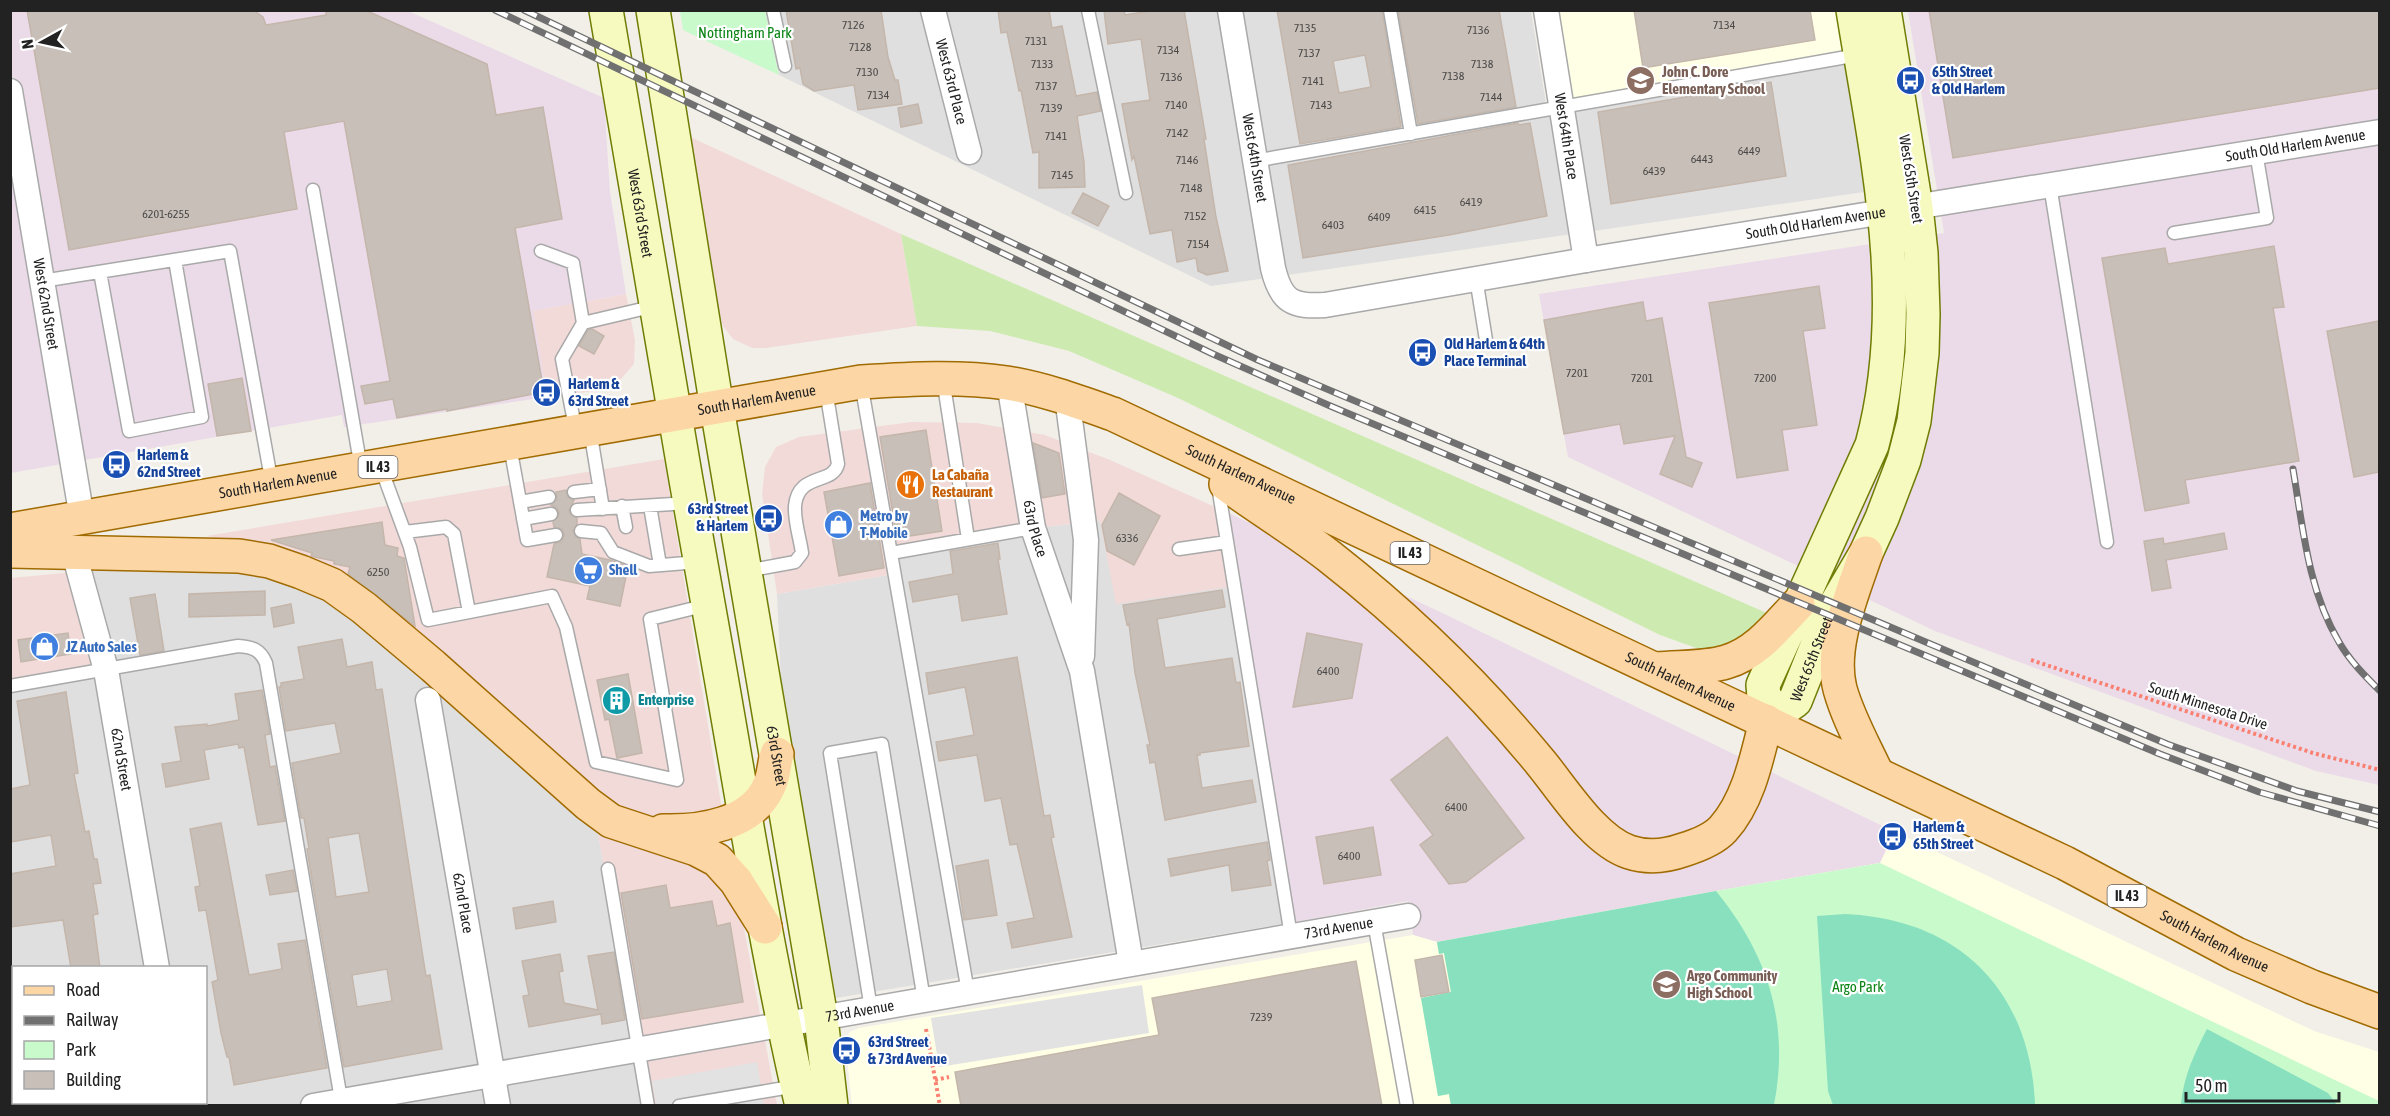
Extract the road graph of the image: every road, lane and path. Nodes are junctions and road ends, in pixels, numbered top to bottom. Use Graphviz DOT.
graph roads {
  1 [pos="606,10"];
  2 [pos="652,10"];
  3 [pos="772,10"];
  4 [pos="933,10"];
  5 [pos="1088,10"];
  6 [pos="1230,10"];
  7 [pos="1390,10"];
  8 [pos="1546,10"];
  9 [pos="1853,10"];
  10 [pos="1884,10"];
  11 [pos="1860,55"];
  12 [pos="785,66"];
  13 [pos="10,90"];
  14 [pos="1562,108"];
  15 [pos="2379,132"];
  16 [pos="1411,134"];
  17 [pos="969,152"];
  18 [pos="2256,152"];
  19 [pos="1254,161"];
  20 [pos="2050,185"];
  21 [pos="313,190"];
  22 [pos="1126,194"];
  23 [pos="1901,209"];
  24 [pos="2174,233"];
  25 [pos="540,251"];
  26 [pos="175,260"];
  27 [pos="1586,260"];
  28 [pos="100,272"];
  29 [pos="1476,278"];
  30 [pos="42,281"];
  31 [pos="1290,301"];
  32 [pos="656,306"];
  33 [pos="583,323"];
  34 [pos="1486,340"];
  35 [pos="943,378"];
  36 [pos="861,382"];
  37 [pos="1009,383"];
  38 [pos="826,388"];
  39 [pos="1067,397"];
  40 [pos="717,408"];
  41 [pos="674,416"];
  42 [pos="583,431"];
  43 [pos="1164,438"];
  44 [pos="510,444"];
  45 [pos="371,468"];
  46 [pos="1217,478"];
  47 [pos="272,485"];
  48 [pos="600,489"];
  49 [pos="574,492"];
  50 [pos="549,497"];
  51 [pos="520,502"];
  52 [pos="690,503"];
  53 [pos="622,506"];
  54 [pos="650,506"];
  55 [pos="603,508"];
  56 [pos="577,510"];
  57 [pos="551,514"];
  58 [pos="82,518"];
  59 [pos="523,519"];
  60 [pos="626,527"];
  61 [pos="1033,528"];
  62 [pos="10,530"];
  63 [pos="581,531"];
  64 [pos="405,532"];
  65 [pos="556,535"];
  66 [pos="968,539"];
  67 [pos="1227,542"];
  68 [pos="2107,542"];
  69 [pos="630,547"];
  70 [pos="1179,549"];
  71 [pos="10,551"];
  72 [pos="74,553"];
  73 [pos="891,553"];
  74 [pos="1866,553"];
  75 [pos="632,561"];
  76 [pos="700,562"];
  77 [pos="660,565"];
  78 [pos="745,571"];
  79 [pos="1798,604"];
  80 [pos="708,605"];
  81 [pos="468,612"];
  82 [pos="2031,660"];
  83 [pos="1655,669"];
  84 [pos="106,670"];
  85 [pos="1082,671"];
  86 [pos="10,687"];
  87 [pos="428,700"];
  88 [pos="1766,721"];
  89 [pos="777,754"];
  90 [pos="2379,770"];
  91 [pos="1877,774"];
  92 [pos="745,812"];
  93 [pos="638,831"];
  94 [pos="608,869"];
  95 [pos="1408,916"];
  96 [pos="1374,922"];
  97 [pos="765,927"];
  98 [pos="1291,936"];
  99 [pos="1131,963"];
  100 [pos="157,966"];
  101 [pos="968,992"];
  102 [pos="924,1000"];
  103 [pos="871,1009"];
  104 [pos="2379,1012"];
  105 [pos="821,1018"];
  106 [pos="784,1025"];
  107 [pos="926,1029"];
  108 [pos="639,1050"];
  109 [pos="493,1075"];
  110 [pos="950,1077"];
  111 [pos="935,1080"];
  112 [pos="800,1095"];
  113 [pos="341,1103"];
  114 [pos="313,1106"];
  115 [pos="498,1106"];
  116 [pos="648,1106"];
  117 [pos="679,1106"];
  118 [pos="831,1106"];
  119 [pos="940,1106"];
  120 [pos="1407,1106"];
  1 -- 32 [label="main road, West 63rd Street"];
  2 -- 40 [label="main road"];
  3 -- 12 [label="lane"];
  4 -- 17 [label="street, West 63rd Place"];
  5 -- 22 [label="lane"];
  6 -- 19 [label="street, West 64th Street"];
  7 -- 16 [label="lane"];
  8 -- 14 [label="street, West 64th Place"];
  9 -- 11 [label="main road, West 65th Street"];
  10 -- 23 [label="main road, West 65th Street"];
  11 -- 14 [label="lane"];
  11 -- 23 [label="main road, West 65th Street"];
  13 -- 30 [label="street, West 62nd Street"];
  14 -- 16 [label="lane"];
  14 -- 27 [label="street, West 64th Place"];
  15 -- 18 [label="street, South Old Harlem Avenue"];
  16 -- 19 [label="lane"];
  18 -- 20 [label="street, South Old Harlem Avenue"];
  18 -- 24 [label="lane"];
  19 -- 31 [label="street, West 64th Street"];
  20 -- 23 [label="street, South Old Harlem Avenue"];
  20 -- 68 [label="lane"];
  21 -- 45 [label="lane"];
  23 -- 27 [label="street, South Old Harlem Avenue"];
  23 -- 74 [label="main road, West 65th Street"];
  23 -- 79 [label="main road, West 65th Street"];
  25 -- 33 [label="lane"];
  26 -- 28 [label="lane"];
  26 -- 28 [label="lane"];
  26 -- 47 [label="lane"];
  27 -- 29 [label="street, South Old Harlem Avenue"];
  28 -- 30 [label="lane"];
  29 -- 31 [label="street, South Old Harlem Avenue"];
  29 -- 34 [label="lane"];
  30 -- 58 [label="street, West 62nd Street"];
  32 -- 33 [label="lane"];
  32 -- 41 [label="main road, West 63rd Street"];
  33 -- 42 [label="lane"];
  35 -- 36 [label="main road, South Harlem Avenue / IL 43"];
  35 -- 37 [label="main road, South Harlem Avenue / IL 43"];
  35 -- 66 [label="lane"];
  36 -- 38 [label="main road, South Harlem Avenue / IL 43"];
  36 -- 73 [label="lane"];
  37 -- 39 [label="main road, South Harlem Avenue / IL 43"];
  37 -- 61 [label="street, 63rd Place"];
  38 -- 40 [label="main road, South Harlem Avenue / IL 43"];
  38 -- 78 [label="lane"];
  39 -- 43 [label="main road, South Harlem Avenue / IL 43"];
  39 -- 85 [label="street, 63rd Place"];
  40 -- 41 [label="main road, South Harlem Avenue / IL 43"];
  40 -- 78 [label="main road, 63rd Street"];
  41 -- 42 [label="main road, South Harlem Avenue / IL 43"];
  41 -- 52 [label="main road"];
  42 -- 44 [label="main road, South Harlem Avenue / IL 43"];
  42 -- 48 [label="lane"];
  43 -- 46 [label="main road"];
  43 -- 83 [label="main road, South Harlem Avenue / IL 43"];
  44 -- 45 [label="main road, South Harlem Avenue / IL 43"];
  44 -- 51 [label="lane"];
  45 -- 47 [label="main road, South Harlem Avenue / IL 43"];
  45 -- 64 [label="lane"];
  46 -- 67 [label="lane"];
  46 -- 88 [label="main road"];
  47 -- 58 [label="main road, South Harlem Avenue / IL 43"];
  48 -- 49 [label="lane"];
  48 -- 55 [label="lane"];
  50 -- 51 [label="lane"];
  51 -- 59 [label="lane"];
  52 -- 54 [label="lane"];
  52 -- 76 [label="main road"];
  53 -- 54 [label="lane"];
  53 -- 55 [label="lane"];
  53 -- 60 [label="lane"];
  54 -- 77 [label="lane"];
  55 -- 56 [label="lane"];
  57 -- 59 [label="lane"];
  58 -- 62 [label="main road, South Harlem Avenue / IL 43"];
  59 -- 65 [label="lane"];
  61 -- 66 [label="lane"];
  61 -- 85 [label="street, 63rd Place"];
  63 -- 75 [label="lane"];
  64 -- 81 [label="lane"];
  64 -- 81 [label="lane"];
  66 -- 73 [label="lane"];
  67 -- 70 [label="lane"];
  67 -- 98 [label="lane"];
  69 -- 75 [label="lane"];
  71 -- 72 [label="main road"];
  72 -- 84 [label="street, 62nd Street"];
  72 -- 93 [label="main road"];
  73 -- 101 [label="lane"];
  74 -- 88 [label="main road, West 65th Street"];
  74 -- 91 [label="main road"];
  75 -- 77 [label="lane"];
  76 -- 77 [label="lane"];
  76 -- 80 [label="main road"];
  78 -- 89 [label="main road, 63rd Street"];
  79 -- 83 [label="main road"];
  79 -- 88 [label="main road, West 65th Street"];
  80 -- 81 [label="lane"];
  80 -- 92 [label="main road"];
  82 -- 90 [label="path, South Minnesota Drive"];
  83 -- 88 [label="main road, South Harlem Avenue / IL 43"];
  84 -- 86 [label="lane"];
  84 -- 100 [label="street, 62nd Street"];
  84 -- 113 [label="lane"];
  85 -- 99 [label="street, 63rd Place"];
  87 -- 109 [label="street, 62nd Place"];
  88 -- 91 [label="main road, South Harlem Avenue / IL 43"];
  89 -- 92 [label="main road"];
  89 -- 105 [label="main road, 63rd Street"];
  91 -- 104 [label="main road, South Harlem Avenue / IL 43"];
  92 -- 93 [label="main road"];
  92 -- 97 [label="main road"];
  93 -- 97 [label="main road"];
  94 -- 108 [label="lane"];
  95 -- 96 [label="street, 73rd Avenue"];
  96 -- 98 [label="street, 73rd Avenue"];
  96 -- 120 [label="lane"];
  97 -- 106 [label="main road"];
  98 -- 99 [label="street, 73rd Avenue"];
  99 -- 101 [label="street, 73rd Avenue"];
  101 -- 102 [label="street, 73rd Avenue"];
  102 -- 103 [label="street, 73rd Avenue"];
  102 -- 103 [label="lane"];
  103 -- 105 [label="street, 73rd Avenue"];
  105 -- 106 [label="street, 73rd Avenue"];
  105 -- 118 [label="main road, 63rd Street"];
  106 -- 108 [label="street, 73rd Avenue"];
  106 -- 112 [label="main road"];
  107 -- 111 [label="path"];
  108 -- 109 [label="street, 73rd Avenue"];
  108 -- 116 [label="lane"];
  109 -- 113 [label="street, 73rd Avenue"];
  109 -- 115 [label="street, 62nd Place"];
  110 -- 111 [label="path"];
  111 -- 119 [label="path"];
  112 -- 117 [label="lane"];
  113 -- 114 [label="street, 73rd Avenue"];
}
